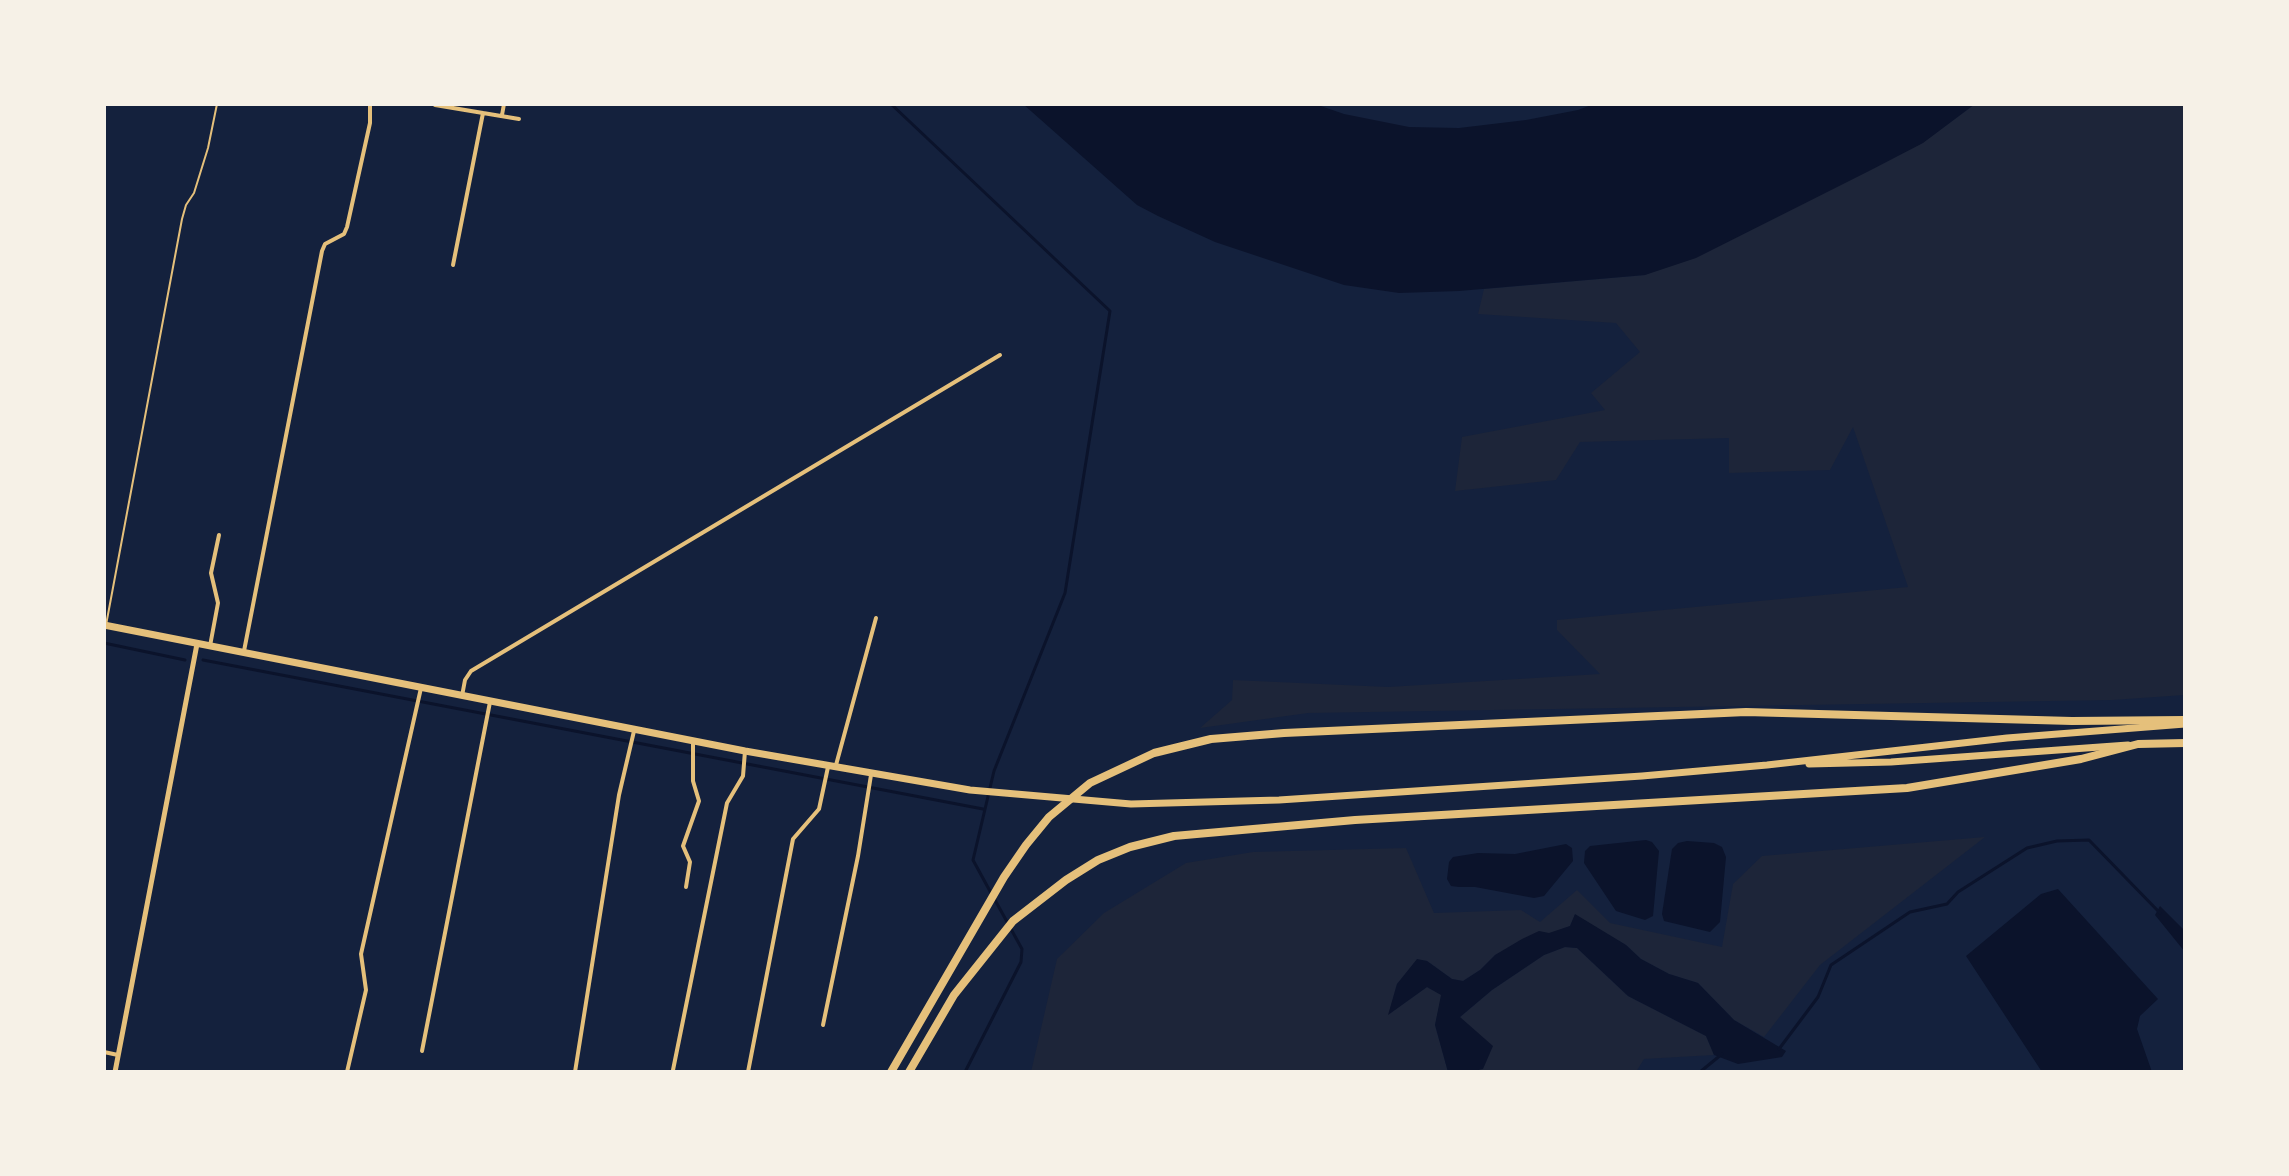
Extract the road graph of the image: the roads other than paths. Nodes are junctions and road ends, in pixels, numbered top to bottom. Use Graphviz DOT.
graph roads {
  1 [pos="217,104"];
  2 [pos="370,104"];
  3 [pos="504,104"];
  4 [pos="435,105"];
  5 [pos="483,113"];
  6 [pos="502,115"];
  7 [pos="519,119"];
  8 [pos="453,265"];
  9 [pos="1000,355"];
  10 [pos="219,535"];
  11 [pos="876,618"];
  12 [pos="105,626"];
  13 [pos="197,644"];
  14 [pos="210,646"];
  15 [pos="244,652"];
  16 [pos="420,691"];
  17 [pos="462,696"];
  18 [pos="490,703"];
  19 [pos="2185,722"];
  20 [pos="633,732"];
  21 [pos="693,740"];
  22 [pos="2185,743"];
  23 [pos="2138,744"];
  24 [pos="745,754"];
  25 [pos="1767,765"];
  26 [pos="830,767"];
  27 [pos="872,772"];
  28 [pos="686,887"];
  29 [pos="823,1025"];
  30 [pos="422,1051"];
  31 [pos="104,1052"];
  32 [pos="118,1055"];
  33 [pos="673,1070"];
  34 [pos="115,1072"];
  35 [pos="347,1072"];
  36 [pos="575,1072"];
  37 [pos="748,1072"];
  38 [pos="891,1072"];
  39 [pos="909,1072"];
  1 -- 12 [label="lane"];
  2 -- 15 [label="street"];
  3 -- 6 [label="street"];
  4 -- 5 [label="street"];
  5 -- 6 [label="street"];
  5 -- 8 [label="street"];
  6 -- 7 [label="street"];
  9 -- 17 [label="street"];
  10 -- 14 [label="street"];
  11 -- 26 [label="street"];
  12 -- 13 [label="highway"];
  13 -- 14 [label="highway"];
  13 -- 32 [label="street"];
  14 -- 15 [label="highway"];
  15 -- 16 [label="highway"];
  16 -- 17 [label="highway"];
  16 -- 35 [label="street"];
  17 -- 18 [label="highway"];
  18 -- 20 [label="highway"];
  18 -- 30 [label="street"];
  19 -- 25 [label="highway"];
  19 -- 38 [label="highway"];
  20 -- 21 [label="highway"];
  20 -- 36 [label="street"];
  21 -- 24 [label="highway"];
  21 -- 28 [label="street"];
  22 -- 23 [label="highway"];
  23 -- 25 [label="highway"];
  23 -- 39 [label="highway"];
  24 -- 26 [label="highway"];
  24 -- 33 [label="street"];
  25 -- 27 [label="highway"];
  26 -- 27 [label="highway"];
  26 -- 37 [label="street"];
  27 -- 29 [label="street"];
  31 -- 32 [label="street"];
  32 -- 34 [label="street"];
}
